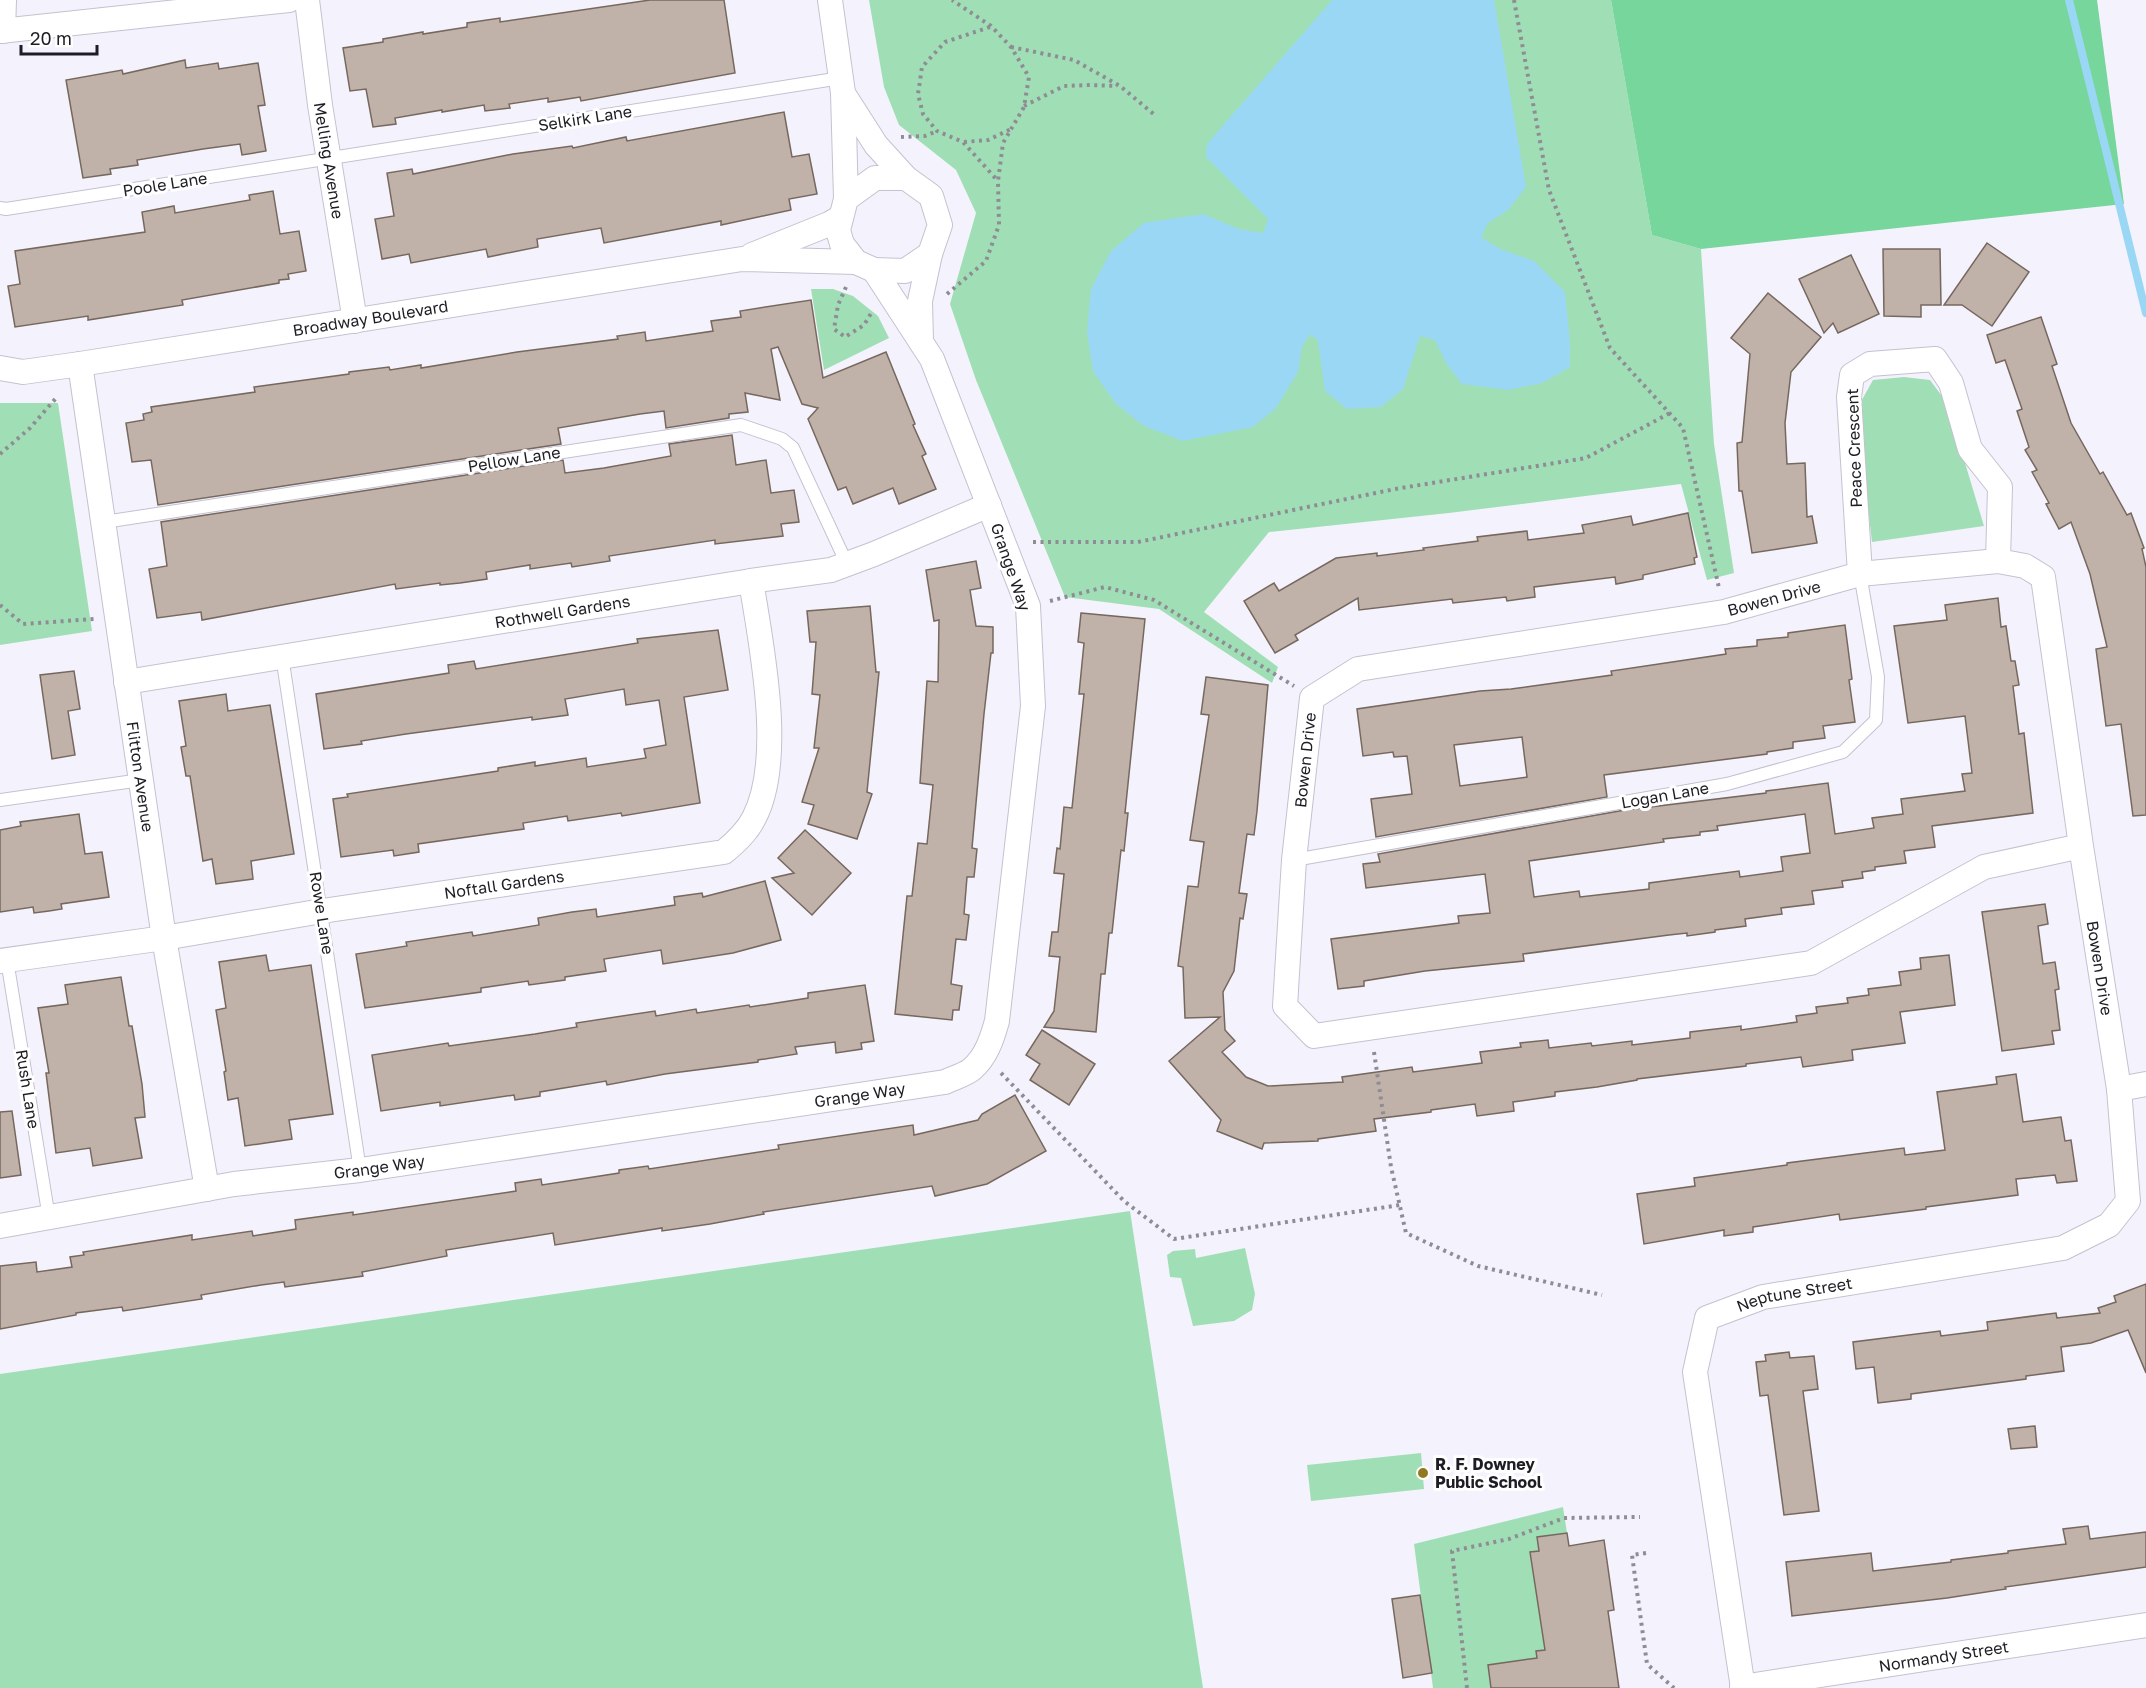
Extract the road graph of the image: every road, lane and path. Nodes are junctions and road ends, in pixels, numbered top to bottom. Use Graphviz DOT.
graph roads {
  1 [pos="4,0"];
  2 [pos="289,0"];
  3 [pos="307,0"];
  4 [pos="830,0"];
  5 [pos="952,0"];
  6 [pos="1515,0"];
  7 [pos="991,26"];
  8 [pos="1,31"];
  9 [pos="1011,46"];
  10 [pos="842,86"];
  11 [pos="1120,86"];
  12 [pos="1024,106"];
  13 [pos="1156,116"];
  14 [pos="1011,128"];
  15 [pos="937,131"];
  16 [pos="894,138"];
  17 [pos="963,142"];
  18 [pos="329,159"];
  19 [pos="906,178"];
  20 [pos="998,181"];
  21 [pos="0,208"];
  22 [pos="844,208"];
  23 [pos="930,254"];
  24 [pos="742,260"];
  25 [pos="865,266"];
  26 [pos="846,287"];
  27 [pos="947,294"];
  28 [pos="874,307"];
  29 [pos="355,321"];
  30 [pos="921,345"];
  31 [pos="80,364"];
  32 [pos="0,368"];
  33 [pos="57,398"];
  34 [pos="1670,413"];
  35 [pos="0,454"];
  36 [pos="989,505"];
  37 [pos="104,522"];
  38 [pos="1033,542"];
  39 [pos="1998,561"];
  40 [pos="847,564"];
  41 [pos="1860,574"];
  42 [pos="751,581"];
  43 [pos="0,605"];
  44 [pos="1028,606"];
  45 [pos="1724,612"];
  46 [pos="117,618"];
  47 [pos="282,656"];
  48 [pos="126,682"];
  49 [pos="1312,698"];
  50 [pos="141,780"];
  51 [pos="0,800"];
  52 [pos="2081,846"];
  53 [pos="1294,860"];
  54 [pos="322,910"];
  55 [pos="164,938"];
  56 [pos="4,960"];
  57 [pos="1370,1027"];
  58 [pos="983,1056"];
  59 [pos="2146,1084"];
  60 [pos="2119,1089"];
  61 [pos="360,1170"];
  62 [pos="207,1189"];
  63 [pos="1400,1205"];
  64 [pos="48,1218"];
  65 [pos="0,1226"];
  66 [pos="1602,1295"];
  67 [pos="1640,1517"];
  68 [pos="1646,1553"];
  69 [pos="2146,1625"];
  70 [pos="1742,1687"];
  71 [pos="1467,1688"];
  72 [pos="1674,1688"];
  1 -- 8 [label="street"];
  2 -- 8 [label="street"];
  3 -- 18 [label="street, Melling Avenue"];
  4 -- 10 [label="street"];
  5 -- 7 [label="path"];
  6 -- 34 [label="path"];
  7 -- 9 [label="path"];
  7 -- 15 [label="path"];
  9 -- 11 [label="path"];
  9 -- 12 [label="path"];
  10 -- 18 [label="lane, Selkirk Lane"];
  10 -- 19 [label="street"];
  10 -- 22 [label="street"];
  11 -- 12 [label="path"];
  11 -- 13 [label="path"];
  12 -- 14 [label="path"];
  14 -- 17 [label="path"];
  14 -- 20 [label="path"];
  15 -- 16 [label="path"];
  15 -- 17 [label="path"];
  17 -- 20 [label="path"];
  18 -- 21 [label="lane, Poole Lane"];
  18 -- 29 [label="street, Melling Avenue"];
  19 -- 22 [label="street"];
  19 -- 23 [label="street"];
  20 -- 27 [label="path"];
  22 -- 24 [label="street, Broadway Boulevard"];
  22 -- 25 [label="street"];
  23 -- 25 [label="street"];
  23 -- 30 [label="street"];
  24 -- 25 [label="street, Broadway Boulevard"];
  24 -- 29 [label="street, Broadway Boulevard"];
  25 -- 30 [label="street, Grange Way"];
  26 -- 28 [label="path"];
  29 -- 31 [label="street, Broadway Boulevard"];
  30 -- 36 [label="street, Grange Way"];
  31 -- 32 [label="street, Broadway Boulevard"];
  31 -- 37 [label="street, Flitton Avenue"];
  33 -- 35 [label="path"];
  34 -- 38 [label="path"];
  34 -- 45 [label="path"];
  36 -- 40 [label="street, Rothwell Gardens"];
  36 -- 44 [label="street, Grange Way"];
  37 -- 40 [label="lane, Pellow Lane"];
  37 -- 46 [label="street, Flitton Avenue"];
  39 -- 41 [label="street, Bowen Drive"];
  39 -- 41 [label="street, Peace Crescent"];
  39 -- 52 [label="street, Bowen Drive"];
  40 -- 42 [label="street, Rothwell Gardens"];
  41 -- 45 [label="street, Bowen Drive"];
  41 -- 53 [label="lane, Logan Lane"];
  42 -- 47 [label="street, Rothwell Gardens"];
  42 -- 54 [label="street, Noftall Gardens"];
  43 -- 46 [label="path"];
  44 -- 49 [label="path"];
  44 -- 58 [label="street, Grange Way"];
  45 -- 49 [label="street, Bowen Drive"];
  46 -- 48 [label="street, Flitton Avenue"];
  47 -- 48 [label="street, Rothwell Gardens"];
  47 -- 54 [label="lane, Rowe Lane"];
  48 -- 50 [label="street, Flitton Avenue"];
  49 -- 53 [label="street, Bowen Drive"];
  50 -- 51 [label="lane"];
  50 -- 55 [label="street, Flitton Avenue"];
  52 -- 57 [label="street, Bowen Drive"];
  52 -- 60 [label="street, Bowen Drive"];
  53 -- 57 [label="street, Bowen Drive"];
  54 -- 55 [label="street, Noftall Gardens"];
  54 -- 61 [label="lane, Rowe Lane"];
  55 -- 56 [label="street, Noftall Gardens"];
  55 -- 62 [label="street, Flitton Avenue"];
  56 -- 64 [label="lane, Rush Lane"];
  57 -- 63 [label="path"];
  58 -- 61 [label="street, Grange Way"];
  58 -- 63 [label="path"];
  59 -- 60 [label="street"];
  60 -- 70 [label="street, Neptune Street"];
  61 -- 62 [label="street, Grange Way"];
  62 -- 64 [label="street, Grange Way"];
  63 -- 66 [label="path"];
  64 -- 65 [label="street, Grange Way"];
  67 -- 71 [label="path"];
  68 -- 72 [label="path"];
  69 -- 70 [label="street, Normandy Street"];
}
